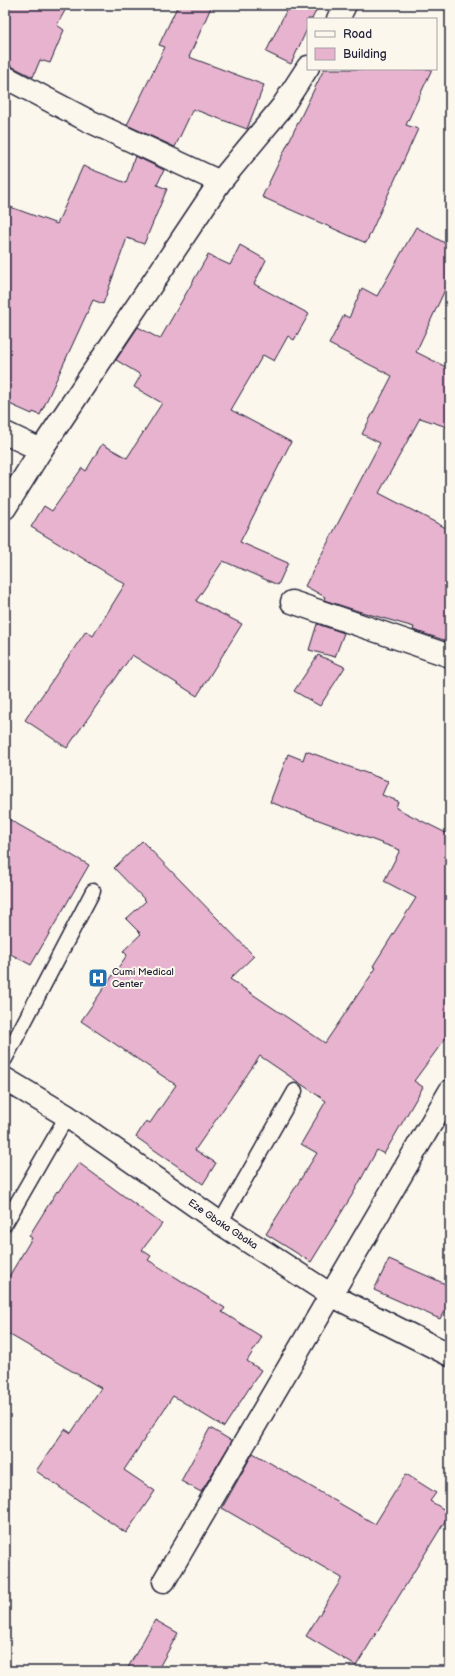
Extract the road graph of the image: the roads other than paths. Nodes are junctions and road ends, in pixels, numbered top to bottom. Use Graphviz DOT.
graph roads {
  1 [pos="345,5"];
  2 [pos="338,18"];
  3 [pos="307,69"];
  4 [pos="5,77"];
  5 [pos="220,182"];
  6 [pos="5,433"];
  7 [pos="41,450"];
  8 [pos="5,508"];
  9 [pos="292,602"];
  10 [pos="450,656"];
  11 [pos="93,891"];
  12 [pos="5,1059"];
  13 [pos="5,1079"];
  14 [pos="295,1091"];
  15 [pos="450,1091"];
  16 [pos="67,1116"];
  17 [pos="220,1223"];
  18 [pos="5,1224"];
  19 [pos="331,1295"];
  20 [pos="450,1355"];
  21 [pos="164,1582"];
  1 -- 2 [label="street"];
  3 -- 5 [label="street"];
  4 -- 5 [label="street"];
  5 -- 7 [label="street"];
  6 -- 7 [label="street"];
  7 -- 8 [label="street"];
  9 -- 10 [label="street"];
  11 -- 12 [label="lane"];
  13 -- 16 [label="street, Eze Gbaka Gbaka"];
  14 -- 17 [label="lane"];
  15 -- 19 [label="street"];
  16 -- 17 [label="street, Eze Gbaka Gbaka"];
  16 -- 18 [label="lane"];
  17 -- 19 [label="street, Eze Gbaka Gbaka"];
  19 -- 20 [label="street, Eze Gbaka Gbaka"];
  19 -- 21 [label="street"];
}
